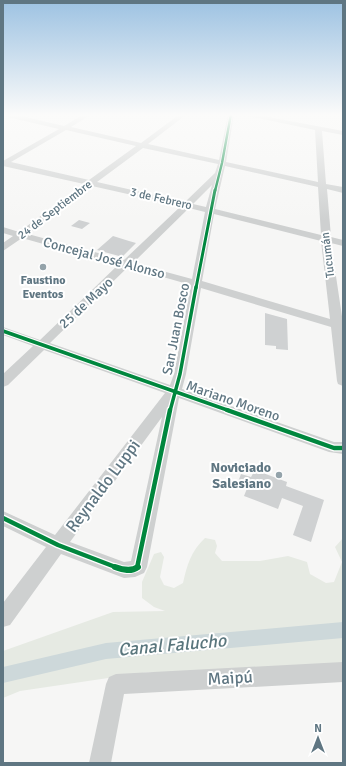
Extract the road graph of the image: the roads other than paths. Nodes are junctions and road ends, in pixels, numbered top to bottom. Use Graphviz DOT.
graph roads {
  1 [pos="27,150"];
  2 [pos="136,150"];
  3 [pos="163,150"];
  4 [pos="224,150"];
  5 [pos="319,150"];
  6 [pos="4,163"];
  7 [pos="222,163"];
  8 [pos="220,173"];
  9 [pos="90,183"];
  10 [pos="321,186"];
  11 [pos="343,190"];
  12 [pos="186,205"];
  13 [pos="210,210"];
  14 [pos="3,230"];
  15 [pos="21,236"];
  16 [pos="326,239"];
  17 [pos="343,243"];
  18 [pos="3,248"];
  19 [pos="127,264"];
  20 [pos="196,283"];
  21 [pos="340,326"];
  22 [pos="3,331"];
  23 [pos="42,344"];
  24 [pos="343,381"];
  25 [pos="3,382"];
  26 [pos="174,392"];
  27 [pos="343,448"];
  28 [pos="3,518"];
  29 [pos="58,545"];
  30 [pos="3,618"];
  31 [pos="343,672"];
  32 [pos="100,763"];
  1 -- 6 [label="street"];
  2 -- 9 [label="street, 24 de Septiembre"];
  3 -- 7 [label="street"];
  4 -- 7 [label="street, San Juan Bosco"];
  5 -- 10 [label="street, Tucumán"];
  6 -- 9 [label="street, 3 de Febrero"];
  7 -- 8 [label="street, San Juan Bosco"];
  7 -- 10 [label="street"];
  8 -- 12 [label="street, 25 de Mayo"];
  8 -- 13 [label="street, San Juan Bosco"];
  9 -- 12 [label="street, 3 de Febrero"];
  9 -- 15 [label="street, 24 de Septiembre"];
  10 -- 11 [label="street"];
  10 -- 16 [label="street, Tucumán"];
  12 -- 13 [label="street, 3 de Febrero"];
  12 -- 19 [label="street, 25 de Mayo"];
  13 -- 16 [label="street, 3 de Febrero"];
  13 -- 20 [label="street, San Juan Bosco"];
  14 -- 15 [label="street, Concejal José Alonso"];
  15 -- 18 [label="street, 24 de Septiembre"];
  15 -- 19 [label="street, Concejal José Alonso"];
  16 -- 17 [label="street, 3 de Febrero"];
  16 -- 21 [label="street, Tucumán"];
  19 -- 20 [label="street, Concejal José Alonso"];
  19 -- 23 [label="street, 25 de Mayo"];
  20 -- 21 [label="street, Concejal José Alonso"];
  20 -- 26 [label="street, San Juan Bosco"];
  21 -- 24 [label="street, Tucumán"];
  22 -- 23 [label="street, Mariano Moreno"];
  23 -- 25 [label="street, 25 de Mayo"];
  23 -- 26 [label="street, Mariano Moreno"];
  26 -- 27 [label="street, Mariano Moreno"];
  26 -- 29 [label="street, Reynaldo Luppi"];
  26 -- 29 [label="street, San Juan Bosco"];
  28 -- 29 [label="street"];
  29 -- 30 [label="street, Reynaldo Luppi"];
  31 -- 32 [label="street, Maipú"];
}
